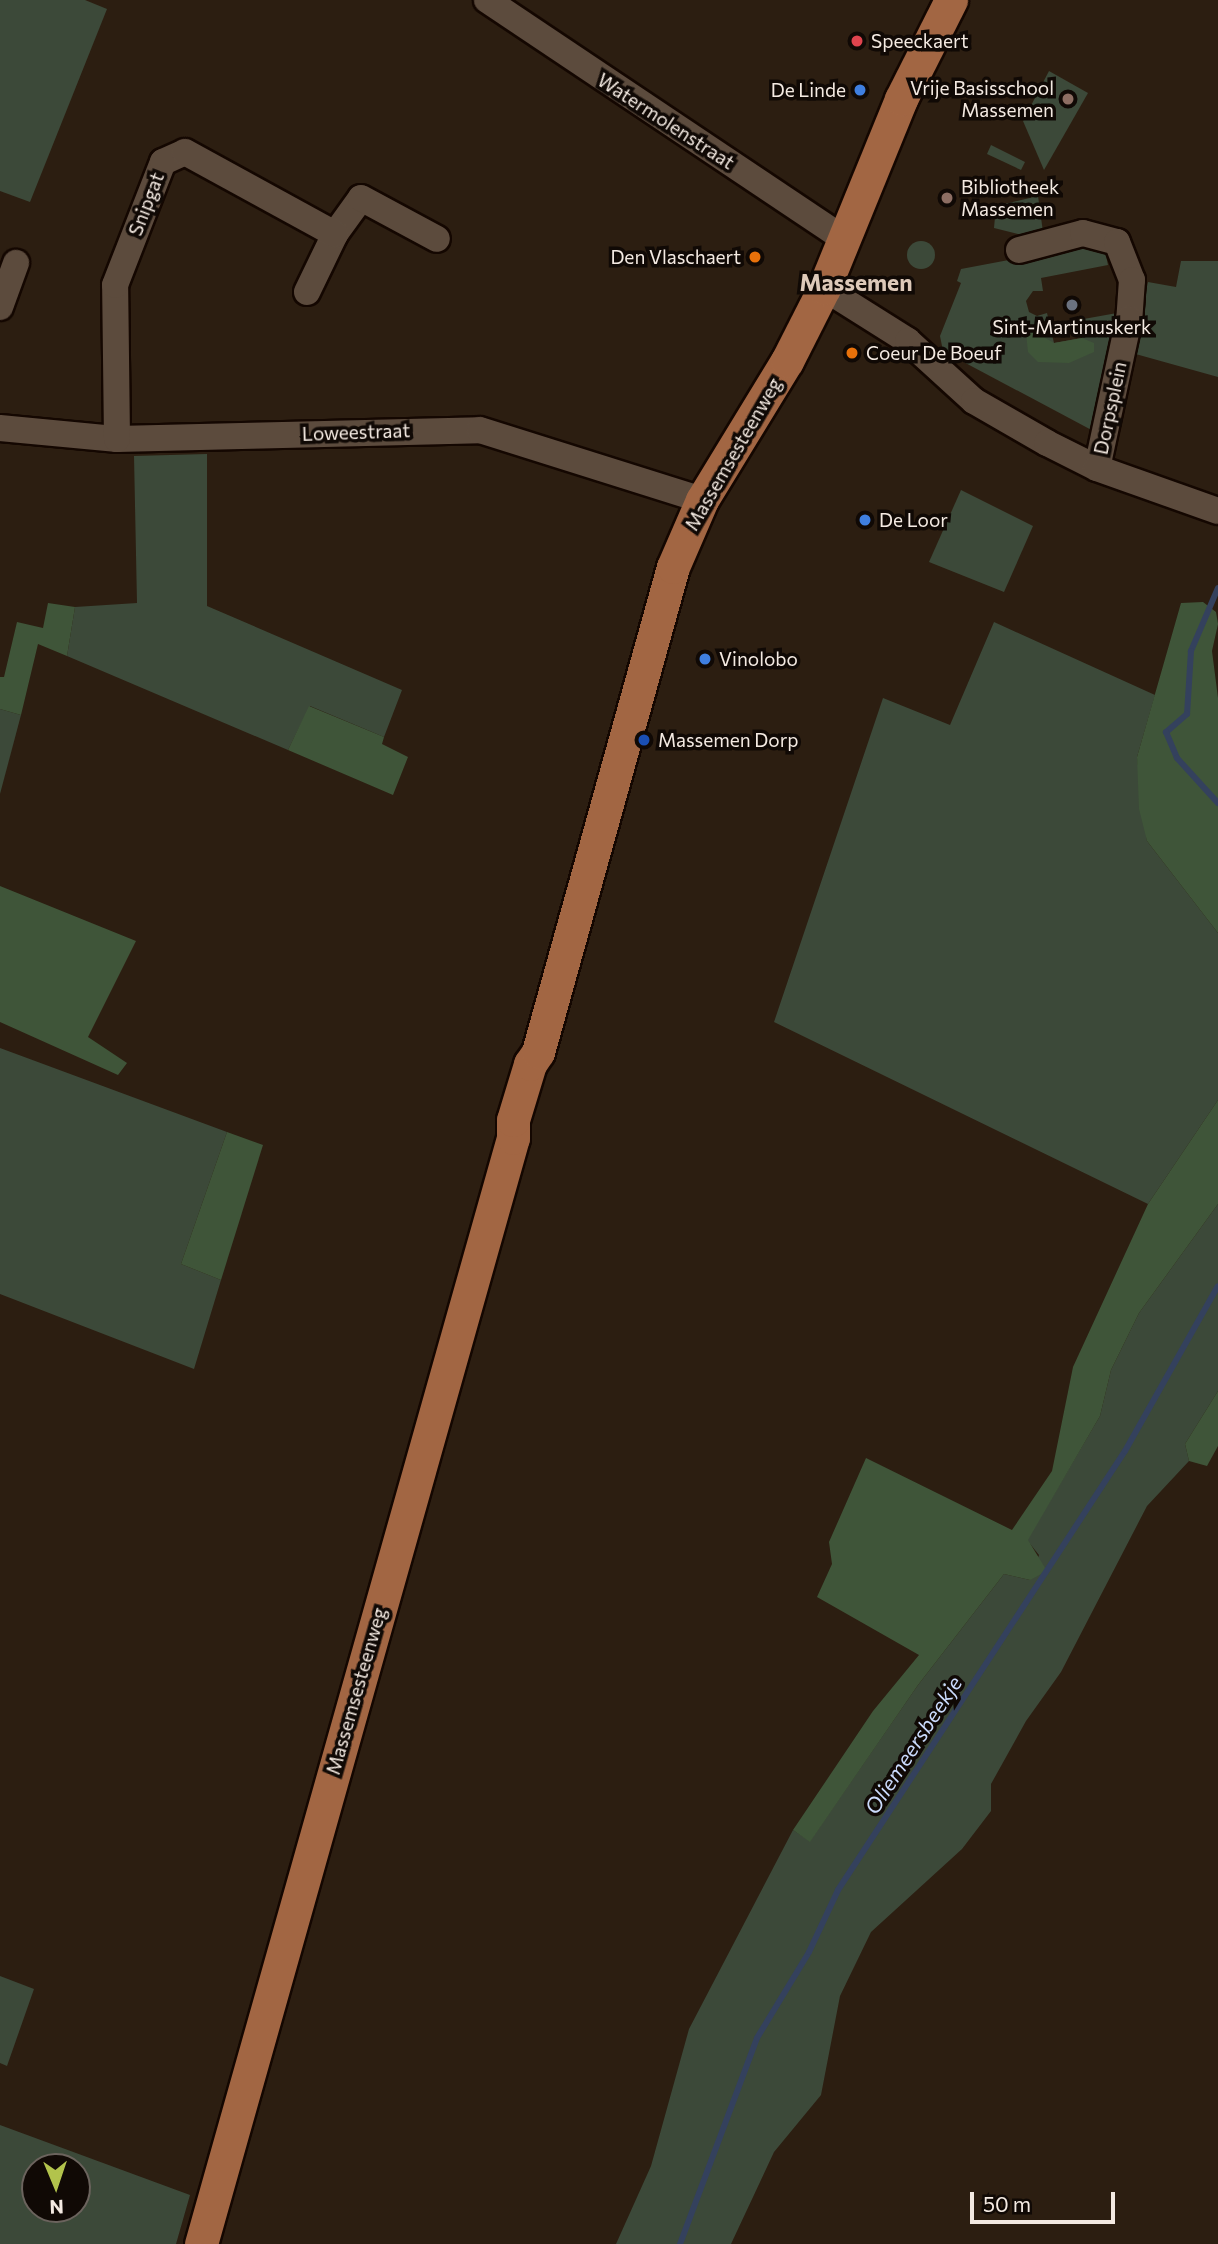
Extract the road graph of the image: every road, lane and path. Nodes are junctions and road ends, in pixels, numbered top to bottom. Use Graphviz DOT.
graph roads {
  1 [pos="487,0"];
  2 [pos="951,0"];
  3 [pos="335,234"];
  4 [pos="437,239"];
  5 [pos="846,240"];
  6 [pos="1019,250"];
  7 [pos="16,263"];
  8 [pos="824,288"];
  9 [pos="307,292"];
  10 [pos="0,307"];
  11 [pos="0,428"];
  12 [pos="117,439"];
  13 [pos="1097,468"];
  14 [pos="702,500"];
  15 [pos="1218,510"];
  16 [pos="201,2244"];
  1 -- 5 [label="street, Watermolenstraat"];
  2 -- 5 [label="main road, Massemsesteenweg"];
  3 -- 4 [label="street"];
  3 -- 9 [label="street"];
  3 -- 12 [label="street, Snipgat"];
  5 -- 8 [label="main road, Massemsesteenweg"];
  6 -- 13 [label="street, Dorpsplein"];
  7 -- 10 [label="street"];
  8 -- 13 [label="street, Dorpsplein"];
  8 -- 14 [label="main road, Massemsesteenweg"];
  11 -- 12 [label="street, Loweestraat"];
  12 -- 14 [label="street, Loweestraat"];
  13 -- 15 [label="street, Dorpsplein"];
  14 -- 16 [label="main road, Massemsesteenweg"];
}
